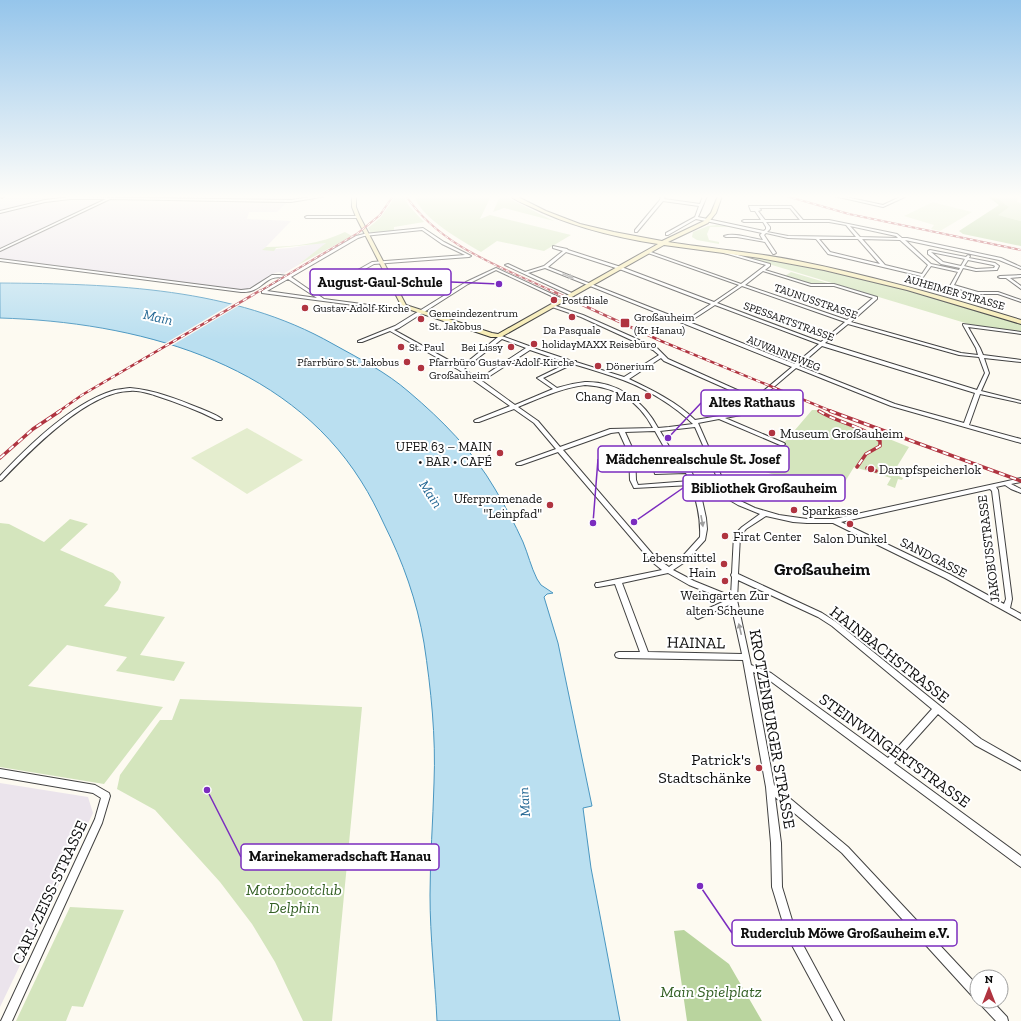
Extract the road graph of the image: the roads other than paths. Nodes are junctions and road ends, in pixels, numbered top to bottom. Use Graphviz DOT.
graph roads {
  1 [pos="14,244"];
  2 [pos="346,244"];
  3 [pos="372,244"];
  4 [pos="445,244"];
  5 [pos="651,244"];
  6 [pos="660,244"];
  7 [pos="685,244"];
  8 [pos="690,244"];
  9 [pos="692,244"];
  10 [pos="768,244"];
  11 [pos="822,244"];
  12 [pos="863,244"];
  13 [pos="907,244"];
  14 [pos="929,244"];
  15 [pos="694,246"];
  16 [pos="554,247"];
  17 [pos="0,250"];
  18 [pos="566,250"];
  19 [pos="649,251"];
  20 [pos="971,252"];
  21 [pos="774,253"];
  22 [pos="966,258"];
  23 [pos="0,260"];
  24 [pos="382,262"];
  25 [pos="507,265"];
  26 [pos="930,265"];
  27 [pos="884,266"];
  28 [pos="545,267"];
  29 [pos="620,268"];
  30 [pos="1021,268"];
  31 [pos="960,269"];
  32 [pos="763,270"];
  33 [pos="524,273"];
  34 [pos="923,275"];
  35 [pos="1000,276"];
  36 [pos="1007,276"];
  37 [pos="1021,276"];
  38 [pos="289,278"];
  39 [pos="920,279"];
  40 [pos="591,285"];
  41 [pos="742,285"];
  42 [pos="1021,288"];
  43 [pos="314,294"];
  44 [pos="573,295"];
  45 [pos="1007,297"];
  46 [pos="1021,297"];
  47 [pos="324,300"];
  48 [pos="563,300"];
  49 [pos="1021,301"];
  50 [pos="714,303"];
  51 [pos="553,306"];
  52 [pos="407,308"];
  53 [pos="421,312"];
  54 [pos="1021,318"];
  55 [pos="847,322"];
  56 [pos="1021,322"];
  57 [pos="684,323"];
  58 [pos="391,330"];
  59 [pos="1021,333"];
  60 [pos="499,337"];
  61 [pos="360,341"];
  62 [pos="822,344"];
  63 [pos="531,348"];
  64 [pos="661,356"];
  65 [pos="982,358"];
  66 [pos="1021,361"];
  67 [pos="574,362"];
  68 [pos="796,367"];
  69 [pos="461,369"];
  70 [pos="624,379"];
  71 [pos="479,381"];
  72 [pos="556,389"];
  73 [pos="978,392"];
  74 [pos="756,400"];
  75 [pos="1021,402"];
  76 [pos="515,406"];
  77 [pos="720,418"];
  78 [pos="219,419"];
  79 [pos="477,421"];
  80 [pos="696,424"];
  81 [pos="966,426"];
  82 [pos="656,428"];
  83 [pos="621,430"];
  84 [pos="1021,441"];
  85 [pos="782,444"];
  86 [pos="668,448"];
  87 [pos="560,450"];
  88 [pos="519,464"];
  89 [pos="688,471"];
  90 [pos="0,479"];
  91 [pos="1021,480"];
  92 [pos="694,483"];
  93 [pos="1006,483"];
  94 [pos="991,486"];
  95 [pos="1021,491"];
  96 [pos="765,514"];
  97 [pos="834,521"];
  98 [pos="668,571"];
  99 [pos="734,575"];
  100 [pos="618,582"];
  101 [pos="598,585"];
  102 [pos="734,600"];
  103 [pos="1006,609"];
  104 [pos="698,616"];
  105 [pos="1021,617"];
  106 [pos="619,655"];
  107 [pos="645,655"];
  108 [pos="746,657"];
  109 [pos="748,668"];
  110 [pos="937,709"];
  111 [pos="888,764"];
  112 [pos="1021,766"];
  113 [pos="0,773"];
  114 [pos="770,788"];
  115 [pos="1021,862"];
  116 [pos="969,983"];
  117 [pos="992,1009"];
  118 [pos="6,1021"];
  119 [pos="840,1021"];
  120 [pos="1003,1021"];
  1 -- 17 [label="street"];
  2 -- 38 [label="street"];
  3 -- 24 [label="main road"];
  4 -- 24 [label="street"];
  5 -- 19 [label="main road"];
  6 -- 19 [label="main road"];
  7 -- 15 [label="main road, AUHEIMER STRASSE"];
  8 -- 15 [label="main road"];
  9 -- 56 [label="main road, AUHEIMER STRASSE"];
  10 -- 21 [label="street"];
  11 -- 27 [label="street"];
  12 -- 27 [label="street"];
  13 -- 26 [label="street"];
  14 -- 20 [label="street"];
  15 -- 32 [label="street"];
  15 -- 54 [label="main road, AUHEIMER STRASSE"];
  16 -- 18 [label="street, SPESSARTSTRASSE"];
  18 -- 28 [label="street"];
  18 -- 29 [label="street, SPESSARTSTRASSE"];
  19 -- 29 [label="main road"];
  19 -- 41 [label="street, TAUNUSSTRASSE"];
  20 -- 22 [label="street"];
  20 -- 30 [label="street"];
  22 -- 31 [label="street"];
  22 -- 31 [label="street"];
  22 -- 31 [label="street"];
  23 -- 38 [label="street"];
  24 -- 43 [label="street"];
  24 -- 52 [label="main road"];
  25 -- 33 [label="street"];
  26 -- 31 [label="street"];
  26 -- 34 [label="street"];
  27 -- 34 [label="street"];
  28 -- 33 [label="street"];
  28 -- 40 [label="street, AUWANNEWEG, one-way"];
  29 -- 40 [label="main road"];
  29 -- 50 [label="street, SPESSARTSTRASSE"];
  31 -- 45 [label="street"];
  32 -- 41 [label="street"];
  32 -- 55 [label="street"];
  33 -- 44 [label="street"];
  34 -- 39 [label="street"];
  35 -- 36 [label="street"];
  36 -- 37 [label="street"];
  36 -- 42 [label="street"];
  38 -- 43 [label="street"];
  38 -- 47 [label="street"];
  40 -- 44 [label="main road"];
  40 -- 57 [label="street, AUWANNEWEG"];
  41 -- 50 [label="street"];
  41 -- 55 [label="street, TAUNUSSTRASSE"];
  43 -- 47 [label="street"];
  44 -- 48 [label="main road"];
  45 -- 46 [label="street"];
  45 -- 49 [label="street"];
  47 -- 52 [label="street"];
  48 -- 51 [label="main road"];
  48 -- 53 [label="street"];
  50 -- 57 [label="street"];
  50 -- 62 [label="street, SPESSARTSTRASSE"];
  51 -- 60 [label="main road"];
  51 -- 64 [label="street"];
  52 -- 53 [label="main road"];
  53 -- 58 [label="street"];
  53 -- 60 [label="main road"];
  55 -- 62 [label="street"];
  55 -- 65 [label="street, TAUNUSSTRASSE"];
  57 -- 68 [label="street, AUWANNEWEG"];
  58 -- 61 [label="street"];
  58 -- 69 [label="street"];
  59 -- 65 [label="street"];
  60 -- 63 [label="street"];
  60 -- 69 [label="street"];
  62 -- 68 [label="street"];
  62 -- 73 [label="street, SPESSARTSTRASSE"];
  63 -- 67 [label="street"];
  63 -- 71 [label="street"];
  64 -- 70 [label="street"];
  64 -- 74 [label="street"];
  65 -- 66 [label="street, TAUNUSSTRASSE"];
  65 -- 73 [label="street"];
  67 -- 70 [label="street"];
  67 -- 72 [label="street"];
  68 -- 74 [label="street"];
  68 -- 81 [label="street, AUWANNEWEG"];
  69 -- 71 [label="street"];
  70 -- 80 [label="street"];
  71 -- 76 [label="street"];
  72 -- 76 [label="street"];
  72 -- 82 [label="street"];
  73 -- 75 [label="street, SPESSARTSTRASSE"];
  73 -- 81 [label="street"];
  74 -- 77 [label="street"];
  76 -- 79 [label="street"];
  76 -- 87 [label="street"];
  77 -- 80 [label="street"];
  77 -- 85 [label="street"];
  78 -- 90 [label="street"];
  80 -- 82 [label="street"];
  80 -- 96 [label="street"];
  81 -- 84 [label="street, AUWANNEWEG"];
  82 -- 83 [label="street"];
  82 -- 86 [label="street"];
  83 -- 87 [label="street"];
  83 -- 92 [label="street"];
  86 -- 89 [label="street"];
  86 -- 89 [label="street"];
  87 -- 88 [label="street"];
  87 -- 98 [label="street"];
  89 -- 92 [label="street"];
  91 -- 93 [label="street"];
  92 -- 98 [label="street, one-way"];
  93 -- 94 [label="street"];
  93 -- 95 [label="street"];
  94 -- 97 [label="street"];
  94 -- 103 [label="street, JAKOBUSSTRASSE"];
  96 -- 97 [label="street"];
  96 -- 99 [label="street, KROTZENBURGER STRASSE"];
  97 -- 103 [label="street, SANDGASSE"];
  98 -- 100 [label="street"];
  98 -- 102 [label="street"];
  99 -- 102 [label="street, KROTZENBURGER STRASSE"];
  99 -- 110 [label="street, HAINBACHSTRASSE"];
  100 -- 101 [label="street"];
  100 -- 107 [label="street"];
  102 -- 104 [label="street"];
  108 -- 102 [label="street, KROTZENBURGER STRASSE, one-way"];
  103 -- 105 [label="street, SANDGASSE"];
  106 -- 107 [label="street, HAINAL"];
  107 -- 108 [label="street, HAINAL"];
  108 -- 109 [label="street, KROTZENBURGER STRASSE"];
  109 -- 111 [label="street, STEINWINGERTSTRASSE"];
  109 -- 114 [label="street, KROTZENBURGER STRASSE"];
  110 -- 111 [label="street"];
  110 -- 112 [label="street, HAINBACHSTRASSE"];
  111 -- 115 [label="street, STEINWINGERTSTRASSE"];
  113 -- 118 [label="street, CARL-ZEISS-STRASSE"];
  114 -- 116 [label="street"];
  114 -- 119 [label="street, KROTZENBURGER STRASSE"];
  117 -- 120 [label="street"];
}
